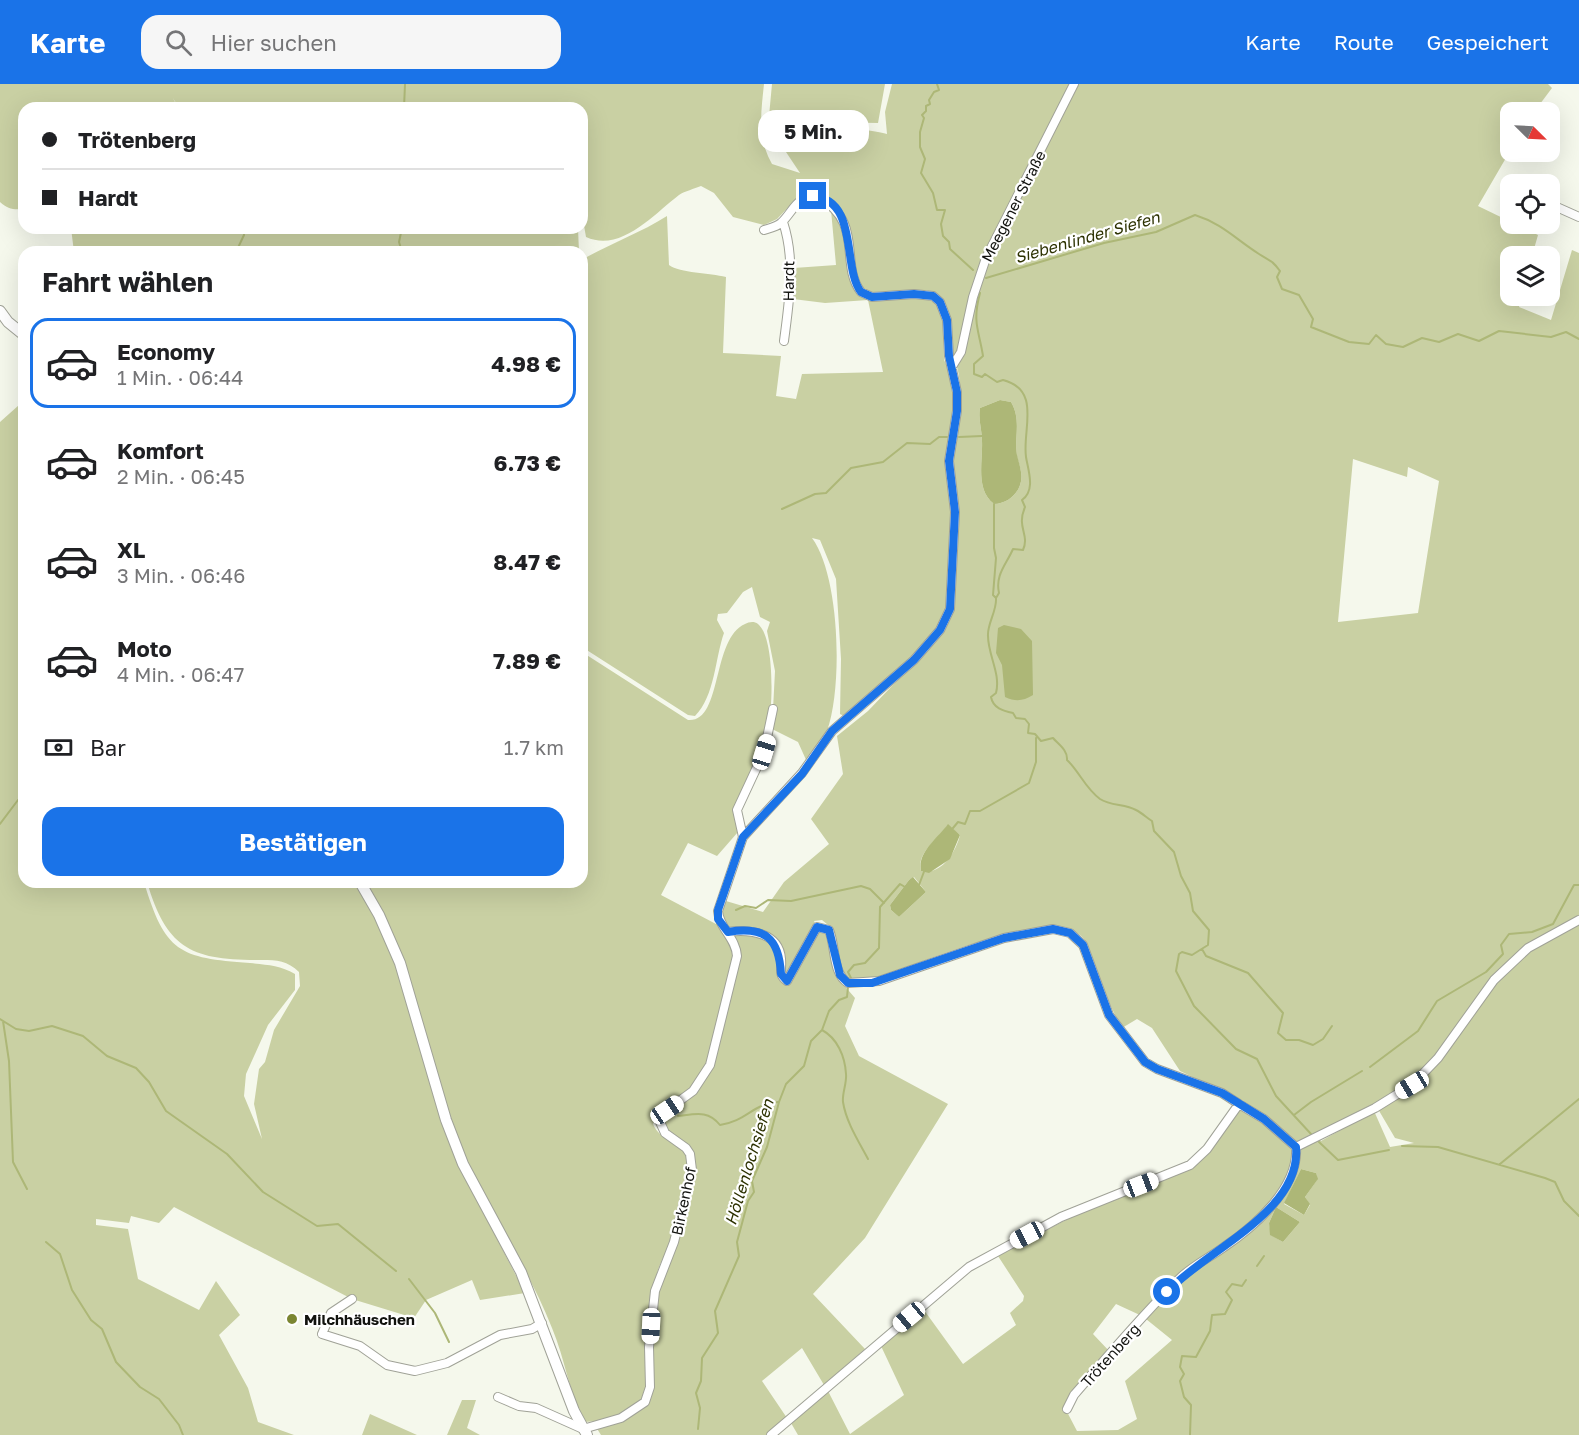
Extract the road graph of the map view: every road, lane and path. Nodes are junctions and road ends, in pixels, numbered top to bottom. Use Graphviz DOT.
graph roads {
  1 [pos="1074,84"];
  2 [pos="1560,208"];
  3 [pos="1579,217"];
  4 [pos="783,222"];
  5 [pos="764,230"];
  6 [pos="0,311"];
  7 [pos="18,330"];
  8 [pos="784,341"];
  9 [pos="952,365"];
  10 [pos="773,709"];
  11 [pos="743,837"];
  12 [pos="363,888"];
  13 [pos="1579,920"];
  14 [pos="728,932"];
  15 [pos="1239,1104"];
  16 [pos="1296,1147"];
  17 [pos="352,1299"];
  18 [pos="542,1323"];
  19 [pos="498,1397"];
  20 [pos="1067,1409"];
  21 [pos="585,1432"];
  22 [pos="771,1435"];
  1 -- 9 [label="street, Meegener Straße"];
  2 -- 3 [label="street"];
  4 -- 5 [label="street"];
  4 -- 8 [label="street, Hardt"];
  4 -- 9 [label="street"];
  6 -- 7 [label="street"];
  9 -- 11 [label="street, Birkenhof"];
  10 -- 11 [label="street, Birkenhof"];
  11 -- 14 [label="street, Birkenhof"];
  12 -- 18 [label="street"];
  13 -- 16 [label="street"];
  14 -- 15 [label="street"];
  14 -- 21 [label="street, Birkenhof"];
  15 -- 16 [label="street"];
  15 -- 22 [label="street"];
  16 -- 20 [label="street, Trötenberg"];
  17 -- 18 [label="street"];
  18 -- 21 [label="street"];
  19 -- 21 [label="street"];
}
